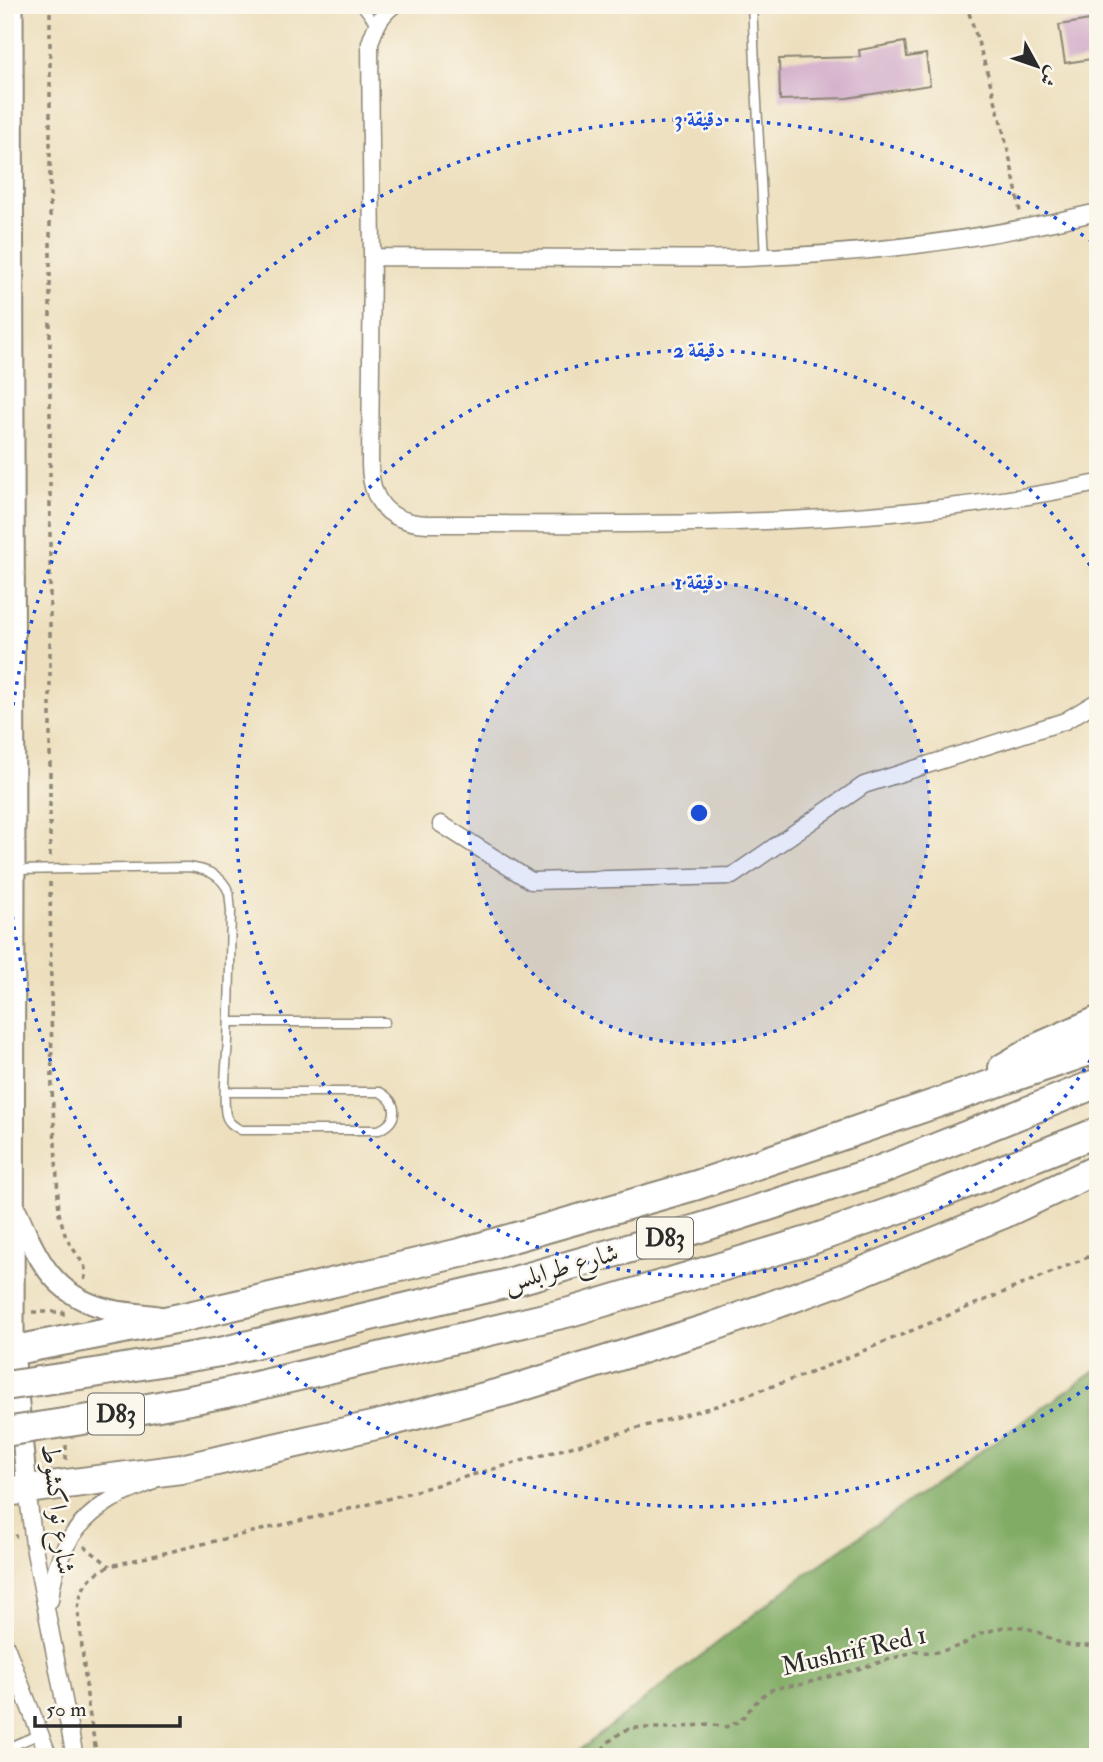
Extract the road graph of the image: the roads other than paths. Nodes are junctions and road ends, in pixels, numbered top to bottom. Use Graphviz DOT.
graph roads {
  1 [pos="13,5"];
  2 [pos="361,5"];
  3 [pos="394,5"];
  4 [pos="752,5"];
  5 [pos="376,25"];
  6 [pos="1098,212"];
  7 [pos="372,257"];
  8 [pos="765,258"];
  9 [pos="1098,483"];
  10 [pos="1098,701"];
  11 [pos="441,824"];
  12 [pos="15,870"];
  13 [pos="1098,1021"];
  14 [pos="229,1022"];
  15 [pos="385,1022"];
  16 [pos="1098,1048"];
  17 [pos="1098,1083"];
  18 [pos="981,1089"];
  19 [pos="226,1092"];
  20 [pos="1098,1132"];
  21 [pos="1098,1170"];
  22 [pos="14,1205"];
  23 [pos="180,1318"];
  24 [pos="10,1351"];
  25 [pos="5,1385"];
  26 [pos="5,1432"];
  27 [pos="181,1469"];
  28 [pos="13,1484"];
  29 [pos="48,1620"];
  30 [pos="5,1644"];
  31 [pos="40,1734"];
  32 [pos="5,1749"];
  33 [pos="50,1757"];
  34 [pos="75,1757"];
  1 -- 12 [label="street, شارع نواكشوط"];
  2 -- 5 [label="lane"];
  3 -- 5 [label="street"];
  4 -- 8 [label="lane"];
  5 -- 7 [label="street"];
  6 -- 8 [label="street"];
  7 -- 8 [label="street"];
  7 -- 9 [label="street"];
  10 -- 11 [label="street"];
  12 -- 14 [label="lane"];
  12 -- 22 [label="street, شارع نواكشوط"];
  13 -- 18 [label="highway"];
  14 -- 15 [label="lane"];
  14 -- 19 [label="lane"];
  16 -- 18 [label="highway"];
  17 -- 25 [label="highway, شارع طرابلس / D83, bridge"];
  18 -- 23 [label="highway"];
  19 -- 19 [label="lane"];
  20 -- 26 [label="highway, شارع طرابلس / D83, bridge"];
  21 -- 27 [label="highway"];
  22 -- 23 [label="street"];
  22 -- 24 [label="street, شارع نواكشوط"];
  23 -- 24 [label="highway"];
  24 -- 28 [label="street, شارع نواكشوط"];
  27 -- 28 [label="highway"];
  27 -- 29 [label="street"];
  28 -- 29 [label="street, شارع نواكشوط"];
  29 -- 34 [label="street, شارع نواكشوط"];
  30 -- 31 [label="street"];
  31 -- 32 [label="lane"];
  31 -- 33 [label="street"];
}
